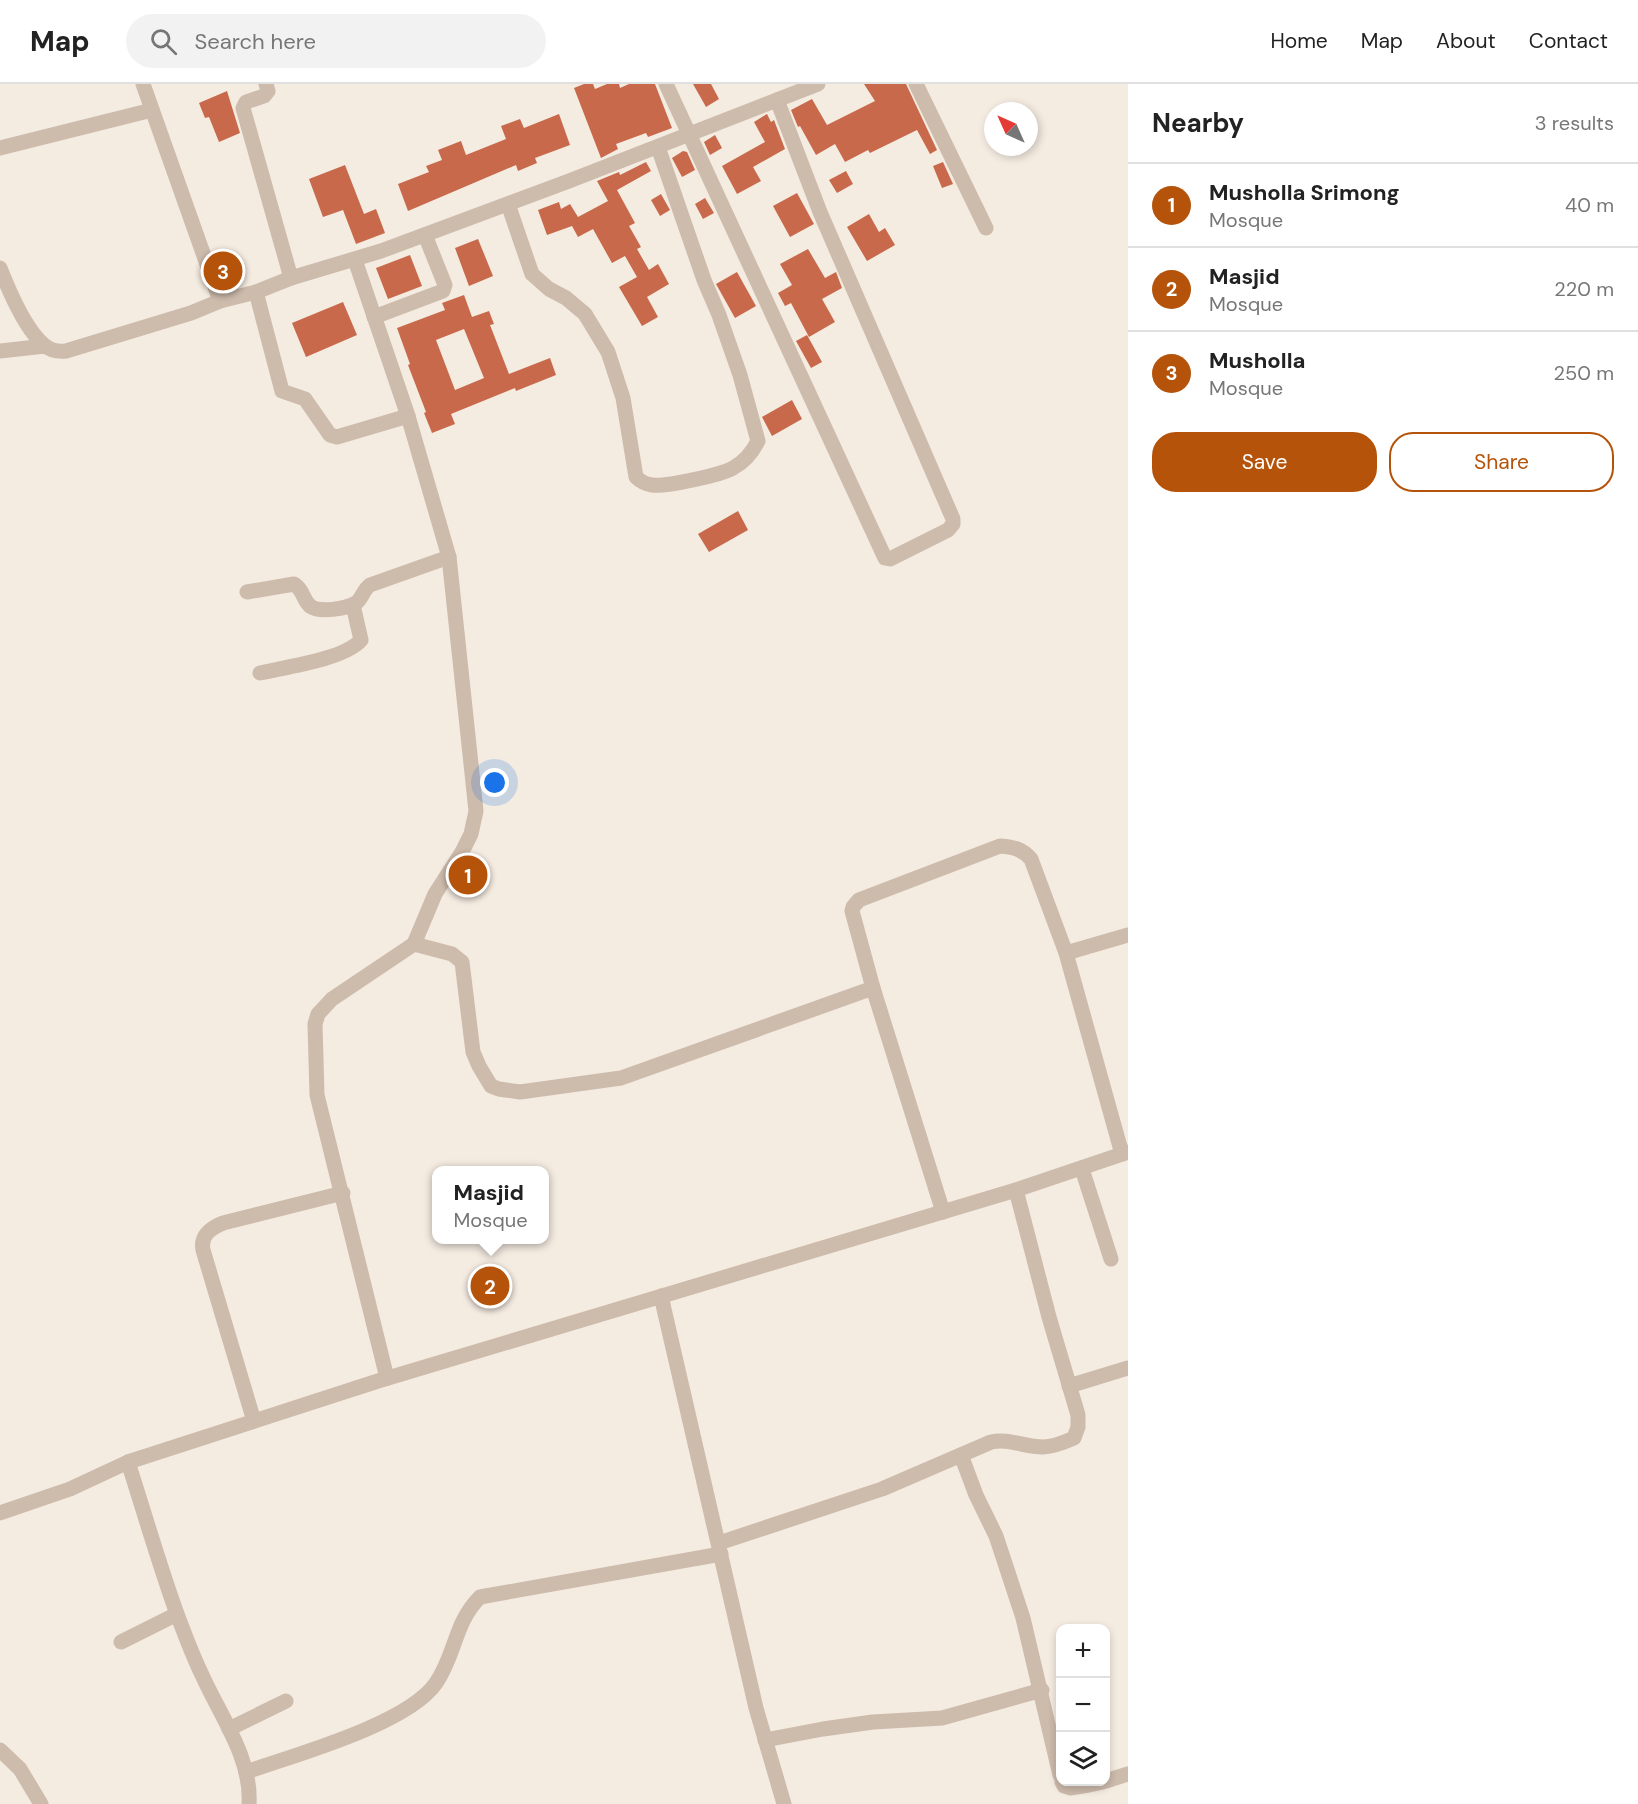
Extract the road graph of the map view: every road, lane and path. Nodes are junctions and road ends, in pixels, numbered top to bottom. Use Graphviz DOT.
graph roads {
  1 [pos="143,84"];
  2 [pos="266,84"];
  3 [pos="666,84"];
  4 [pos="818,84"];
  5 [pos="916,84"];
  6 [pos="777,100"];
  7 [pos="152,110"];
  8 [pos="690,134"];
  9 [pos="658,147"];
  10 [pos="0,148"];
  11 [pos="508,204"];
  12 [pos="986,228"];
  13 [pos="425,235"];
  14 [pos="355,260"];
  15 [pos="0,268"];
  16 [pos="291,278"];
  17 [pos="256,292"];
  18 [pos="220,301"];
  19 [pos="374,317"];
  20 [pos="45,345"];
  21 [pos="0,351"];
  22 [pos="408,416"];
  23 [pos="449,557"];
  24 [pos="247,592"];
  25 [pos="353,605"];
  26 [pos="260,673"];
  27 [pos="1128,935"];
  28 [pos="414,944"];
  29 [pos="1066,953"];
  30 [pos="873,987"];
  31 [pos="1125,1153"];
  32 [pos="1082,1169"];
  33 [pos="1016,1190"];
  34 [pos="343,1193"];
  35 [pos="943,1212"];
  36 [pos="1111,1259"];
  37 [pos="662,1296"];
  38 [pos="1128,1368"];
  39 [pos="387,1378"];
  40 [pos="1070,1386"];
  41 [pos="254,1421"];
  42 [pos="961,1455"];
  43 [pos="128,1462"];
  44 [pos="0,1513"];
  45 [pos="720,1548"];
  46 [pos="177,1614"];
  47 [pos="121,1642"];
  48 [pos="1042,1690"];
  49 [pos="286,1701"];
  50 [pos="229,1729"];
  51 [pos="765,1740"];
  52 [pos="0,1750"];
  53 [pos="1056,1755"];
  54 [pos="246,1772"];
  55 [pos="1128,1774"];
  56 [pos="1110,1779"];
  57 [pos="1064,1786"];
  58 [pos="1080,1786"];
  59 [pos="41,1804"];
  60 [pos="249,1804"];
  61 [pos="784,1804"];
  1 -- 7 [label="street"];
  2 -- 16 [label="street"];
  3 -- 8 [label="street"];
  4 -- 6 [label="street"];
  5 -- 12 [label="street"];
  6 -- 8 [label="street"];
  6 -- 8 [label="street"];
  7 -- 10 [label="street"];
  7 -- 18 [label="street"];
  8 -- 9 [label="street"];
  9 -- 11 [label="street"];
  9 -- 11 [label="street"];
  11 -- 13 [label="street"];
  13 -- 14 [label="street"];
  13 -- 19 [label="street"];
  14 -- 16 [label="street"];
  14 -- 19 [label="street"];
  15 -- 20 [label="street"];
  16 -- 17 [label="street"];
  17 -- 18 [label="street"];
  17 -- 22 [label="street"];
  18 -- 20 [label="street"];
  19 -- 22 [label="street"];
  20 -- 21 [label="street"];
  22 -- 23 [label="street"];
  23 -- 25 [label="street"];
  23 -- 28 [label="street"];
  24 -- 25 [label="street"];
  25 -- 26 [label="street"];
  27 -- 29 [label="street"];
  28 -- 30 [label="street"];
  28 -- 34 [label="street"];
  29 -- 30 [label="street"];
  29 -- 31 [label="street"];
  30 -- 35 [label="street"];
  31 -- 32 [label="street"];
  32 -- 33 [label="street"];
  32 -- 36 [label="street"];
  33 -- 35 [label="street"];
  33 -- 40 [label="street"];
  34 -- 39 [label="street"];
  34 -- 41 [label="street"];
  35 -- 37 [label="street"];
  37 -- 39 [label="street"];
  37 -- 45 [label="street"];
  38 -- 40 [label="street"];
  39 -- 41 [label="street"];
  40 -- 42 [label="street"];
  41 -- 43 [label="street"];
  42 -- 45 [label="street"];
  42 -- 48 [label="street"];
  43 -- 44 [label="street"];
  43 -- 46 [label="street"];
  45 -- 51 [label="street"];
  45 -- 54 [label="street"];
  46 -- 47 [label="street"];
  46 -- 50 [label="street"];
  48 -- 51 [label="street"];
  48 -- 53 [label="street"];
  49 -- 50 [label="street"];
  50 -- 54 [label="street"];
  51 -- 61 [label="street"];
  52 -- 59 [label="street"];
  54 -- 60 [label="street"];
  55 -- 56 [label="street"];
  57 -- 58 [label="street"];
}
